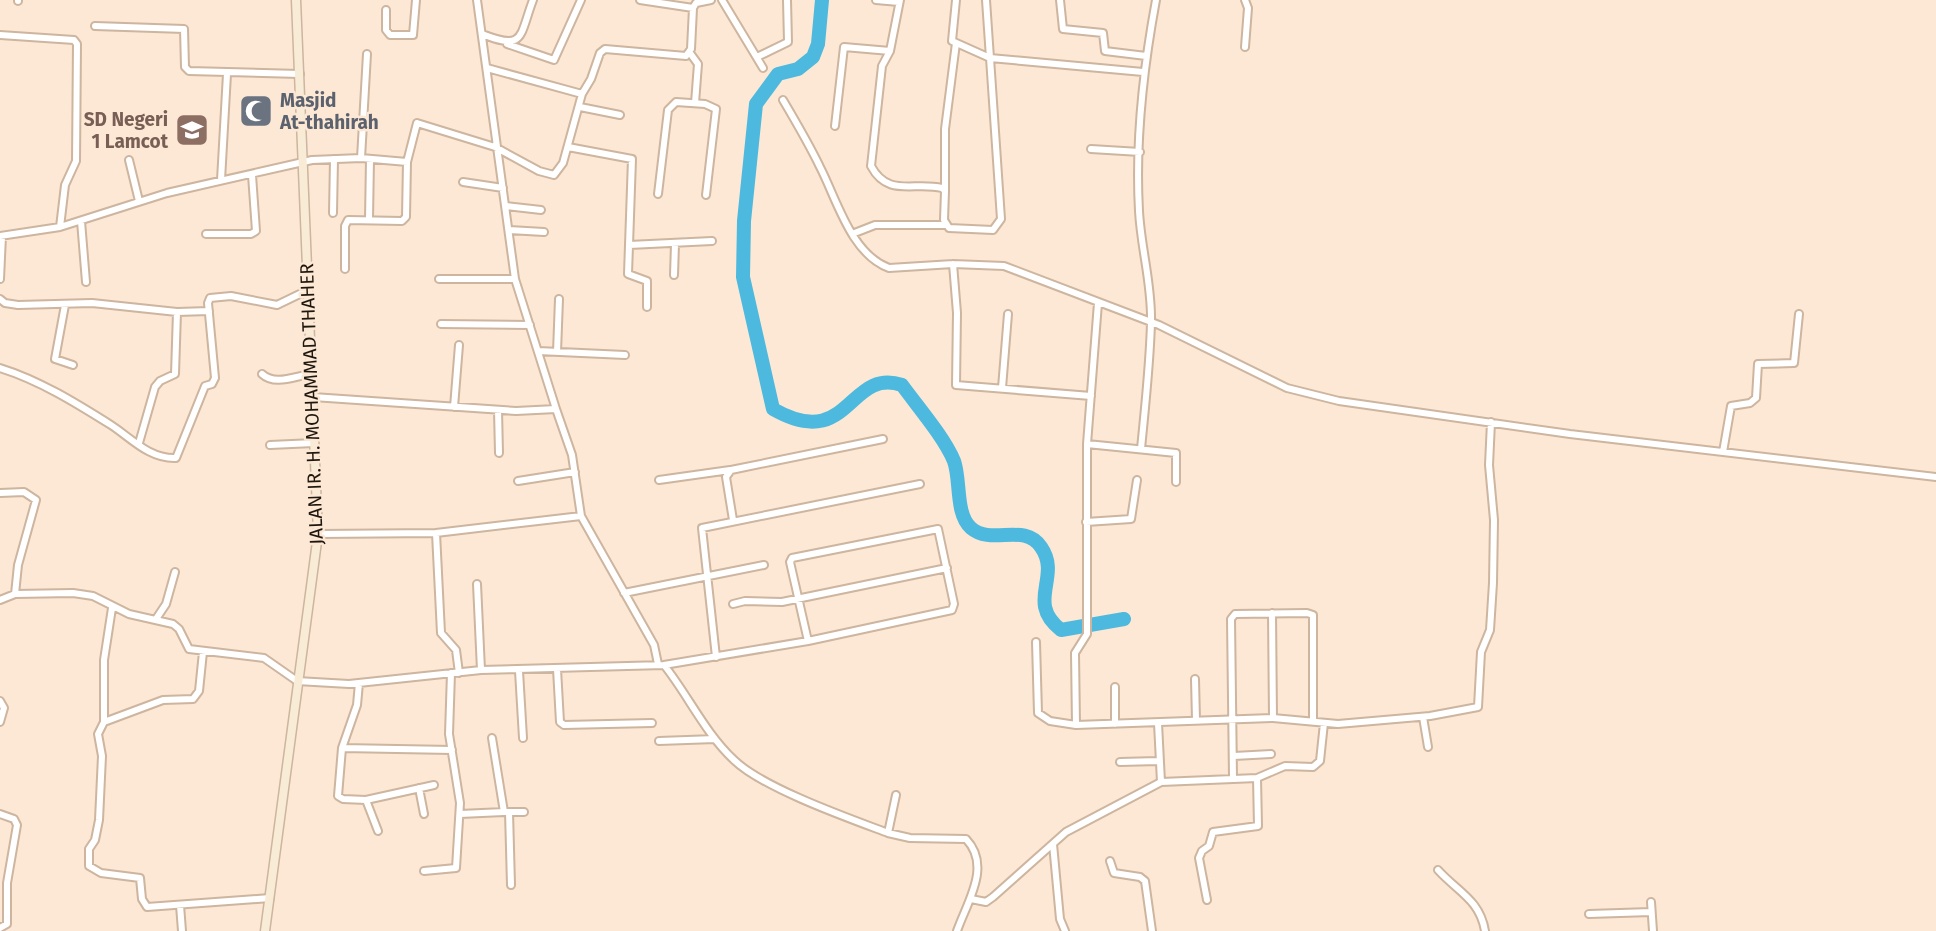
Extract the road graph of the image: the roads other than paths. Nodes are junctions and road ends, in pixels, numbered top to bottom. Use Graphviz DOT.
graph roads {
  1 [pos="296,0"];
  2 [pos="416,0"];
  3 [pos="477,0"];
  4 [pos="533,0"];
  5 [pos="581,0"];
  6 [pos="640,0"];
  7 [pos="712,0"];
  8 [pos="722,0"];
  9 [pos="787,0"];
  10 [pos="876,0"];
  11 [pos="956,0"];
  12 [pos="986,0"];
  13 [pos="1060,0"];
  14 [pos="1156,0"];
  15 [pos="1245,0"];
  16 [pos="899,1"];
  17 [pos="693,8"];
  18 [pos="386,10"];
  19 [pos="95,26"];
  20 [pos="482,34"];
  21 [pos="0,35"];
  22 [pos="956,43"];
  23 [pos="507,44"];
  24 [pos="1245,47"];
  25 [pos="890,51"];
  26 [pos="690,53"];
  27 [pos="367,54"];
  28 [pos="1146,55"];
  29 [pos="757,57"];
  30 [pos="990,58"];
  31 [pos="487,68"];
  32 [pos="763,68"];
  33 [pos="1143,72"];
  34 [pos="227,74"];
  35 [pos="300,74"];
  36 [pos="582,94"];
  37 [pos="783,100"];
  38 [pos="695,103"];
  39 [pos="580,107"];
  40 [pos="620,115"];
  41 [pos="835,126"];
  42 [pos="495,147"];
  43 [pos="568,147"];
  44 [pos="1091,149"];
  45 [pos="1140,152"];
  46 [pos="361,158"];
  47 [pos="334,159"];
  48 [pos="370,159"];
  49 [pos="129,160"];
  50 [pos="407,162"];
  51 [pos="303,164"];
  52 [pos="252,175"];
  53 [pos="221,180"];
  54 [pos="463,182"];
  55 [pos="503,188"];
  56 [pos="945,191"];
  57 [pos="658,194"];
  58 [pos="706,195"];
  59 [pos="139,201"];
  60 [pos="506,206"];
  61 [pos="541,210"];
  62 [pos="333,213"];
  63 [pos="369,219"];
  64 [pos="81,220"];
  65 [pos="945,225"];
  66 [pos="60,227"];
  67 [pos="509,230"];
  68 [pos="544,232"];
  69 [pos="852,233"];
  70 [pos="206,234"];
  71 [pos="1,236"];
  72 [pos="712,241"];
  73 [pos="675,244"];
  74 [pos="629,245"];
  75 [pos="953,264"];
  76 [pos="345,269"];
  77 [pos="674,275"];
  78 [pos="0,279"];
  79 [pos="439,279"];
  80 [pos="515,279"];
  81 [pos="86,282"];
  82 [pos="308,289"];
  83 [pos="0,299"];
  84 [pos="559,299"];
  85 [pos="1098,303"];
  86 [pos="65,305"];
  87 [pos="647,307"];
  88 [pos="209,311"];
  89 [pos="177,312"];
  90 [pos="1008,314"];
  91 [pos="1799,314"];
  92 [pos="1152,322"];
  93 [pos="440,324"];
  94 [pos="530,325"];
  95 [pos="459,345"];
  96 [pos="538,351"];
  97 [pos="557,352"];
  98 [pos="625,355"];
  99 [pos="73,365"];
  100 [pos="0,368"];
  101 [pos="262,374"];
  102 [pos="311,374"];
  103 [pos="1002,388"];
  104 [pos="1091,396"];
  105 [pos="313,397"];
  106 [pos="454,407"];
  107 [pos="556,409"];
  108 [pos="498,410"];
  109 [pos="1491,422"];
  110 [pos="883,439"];
  111 [pos="139,443"];
  112 [pos="314,443"];
  113 [pos="1087,444"];
  114 [pos="270,445"];
  115 [pos="1141,449"];
  116 [pos="1723,452"];
  117 [pos="499,453"];
  118 [pos="731,470"];
  119 [pos="575,472"];
  120 [pos="1936,477"];
  121 [pos="659,480"];
  122 [pos="1137,480"];
  123 [pos="518,481"];
  124 [pos="1176,482"];
  125 [pos="920,484"];
  126 [pos="0,493"];
  127 [pos="581,516"];
  128 [pos="733,520"];
  129 [pos="1086,522"];
  130 [pos="436,533"];
  131 [pos="318,534"];
  132 [pos="764,565"];
  133 [pos="947,568"];
  134 [pos="175,572"];
  135 [pos="709,573"];
  136 [pos="477,584"];
  137 [pos="624,593"];
  138 [pos="15,594"];
  139 [pos="798,599"];
  140 [pos="0,600"];
  141 [pos="733,604"];
  142 [pos="112,608"];
  143 [pos="1272,613"];
  144 [pos="156,619"];
  145 [pos="808,641"];
  146 [pos="1036,642"];
  147 [pos="203,652"];
  148 [pos="716,657"];
  149 [pos="661,664"];
  150 [pos="557,669"];
  151 [pos="481,670"];
  152 [pos="519,671"];
  153 [pos="455,673"];
  154 [pos="1195,678"];
  155 [pos="297,681"];
  156 [pos="359,683"];
  157 [pos="1115,687"];
  158 [pos="0,701"];
  159 [pos="1426,717"];
  160 [pos="1273,718"];
  161 [pos="1234,719"];
  162 [pos="1196,720"];
  163 [pos="1313,720"];
  164 [pos="0,722"];
  165 [pos="104,722"];
  166 [pos="652,723"];
  167 [pos="1158,723"];
  168 [pos="1324,723"];
  169 [pos="1115,724"];
  170 [pos="1076,725"];
  171 [pos="492,738"];
  172 [pos="523,738"];
  173 [pos="715,739"];
  174 [pos="659,741"];
  175 [pos="1428,747"];
  176 [pos="342,748"];
  177 [pos="452,750"];
  178 [pos="1271,754"];
  179 [pos="1234,756"];
  180 [pos="1158,761"];
  181 [pos="1120,762"];
  182 [pos="1233,778"];
  183 [pos="1257,778"];
  184 [pos="1161,782"];
  185 [pos="435,785"];
  186 [pos="419,788"];
  187 [pos="896,795"];
  188 [pos="366,800"];
  189 [pos="506,812"];
  190 [pos="524,812"];
  191 [pos="0,814"];
  192 [pos="424,814"];
  193 [pos="460,814"];
  194 [pos="378,831"];
  195 [pos="888,833"];
  196 [pos="1053,844"];
  197 [pos="1110,861"];
  198 [pos="1438,870"];
  199 [pos="424,871"];
  200 [pos="512,885"];
  201 [pos="270,898"];
  202 [pos="971,899"];
  203 [pos="1207,900"];
  204 [pos="1651,902"];
  205 [pos="180,905"];
  206 [pos="1651,912"];
  207 [pos="1589,914"];
  208 [pos="0,928"];
  209 [pos="182,931"];
  210 [pos="265,931"];
  211 [pos="957,931"];
  212 [pos="1065,931"];
  213 [pos="1152,931"];
  214 [pos="1485,931"];
  215 [pos="1653,931"];
  1 -- 35 [label="main road, JALAN IR. H. MOHAMMAD THAHER"];
  2 -- 18 [label="street"];
  3 -- 20 [label="street"];
  4 -- 23 [label="street"];
  5 -- 23 [label="street"];
  6 -- 17 [label="street"];
  7 -- 17 [label="street"];
  8 -- 29 [label="street"];
  9 -- 29 [label="street"];
  10 -- 16 [label="street"];
  11 -- 22 [label="street"];
  12 -- 30 [label="street"];
  13 -- 28 [label="street"];
  14 -- 28 [label="street"];
  15 -- 24 [label="street"];
  16 -- 25 [label="street"];
  17 -- 26 [label="street"];
  19 -- 34 [label="street"];
  20 -- 23 [label="street"];
  20 -- 31 [label="street"];
  21 -- 66 [label="street"];
  22 -- 30 [label="street"];
  22 -- 56 [label="street"];
  25 -- 41 [label="street"];
  25 -- 56 [label="street"];
  26 -- 36 [label="street"];
  26 -- 38 [label="street"];
  27 -- 46 [label="street"];
  28 -- 33 [label="street"];
  29 -- 32 [label="street"];
  30 -- 33 [label="street"];
  30 -- 65 [label="street"];
  31 -- 36 [label="street"];
  31 -- 42 [label="street"];
  33 -- 45 [label="street"];
  34 -- 35 [label="street"];
  34 -- 53 [label="street"];
  35 -- 51 [label="main road, JALAN IR. H. MOHAMMAD THAHER"];
  36 -- 39 [label="street"];
  37 -- 69 [label="street"];
  38 -- 57 [label="street"];
  38 -- 58 [label="street"];
  39 -- 40 [label="street"];
  39 -- 43 [label="street"];
  42 -- 43 [label="street"];
  42 -- 50 [label="street"];
  42 -- 55 [label="street"];
  43 -- 74 [label="street"];
  44 -- 45 [label="street"];
  45 -- 92 [label="street"];
  46 -- 47 [label="street"];
  46 -- 48 [label="street"];
  47 -- 51 [label="street"];
  47 -- 62 [label="street"];
  48 -- 50 [label="street"];
  48 -- 63 [label="street"];
  49 -- 59 [label="street"];
  50 -- 63 [label="street"];
  51 -- 52 [label="street"];
  51 -- 82 [label="main road, JALAN IR. H. MOHAMMAD THAHER"];
  52 -- 53 [label="street"];
  52 -- 70 [label="street"];
  53 -- 59 [label="street"];
  54 -- 55 [label="street"];
  55 -- 60 [label="street"];
  56 -- 65 [label="street"];
  59 -- 64 [label="street"];
  60 -- 61 [label="street"];
  60 -- 67 [label="street"];
  63 -- 76 [label="street"];
  64 -- 66 [label="street"];
  64 -- 81 [label="street"];
  65 -- 69 [label="street"];
  66 -- 71 [label="street"];
  67 -- 68 [label="street"];
  67 -- 80 [label="street"];
  69 -- 75 [label="street"];
  71 -- 78 [label="street"];
  72 -- 73 [label="street"];
  73 -- 74 [label="street"];
  73 -- 77 [label="street"];
  74 -- 87 [label="street"];
  75 -- 85 [label="street"];
  75 -- 103 [label="street"];
  79 -- 80 [label="street"];
  80 -- 94 [label="street"];
  82 -- 88 [label="street"];
  82 -- 102 [label="main road, JALAN IR. H. MOHAMMAD THAHER"];
  83 -- 86 [label="street"];
  84 -- 97 [label="street"];
  85 -- 92 [label="street"];
  85 -- 104 [label="street"];
  86 -- 89 [label="street"];
  86 -- 99 [label="street"];
  88 -- 89 [label="street"];
  88 -- 111 [label="street"];
  89 -- 111 [label="street"];
  90 -- 103 [label="street"];
  91 -- 116 [label="street"];
  92 -- 109 [label="street"];
  92 -- 115 [label="street"];
  93 -- 94 [label="street"];
  94 -- 96 [label="street"];
  95 -- 106 [label="street"];
  96 -- 97 [label="street"];
  96 -- 107 [label="street"];
  97 -- 98 [label="street"];
  100 -- 111 [label="street"];
  101 -- 102 [label="street"];
  102 -- 105 [label="main road, JALAN IR. H. MOHAMMAD THAHER"];
  103 -- 104 [label="street"];
  104 -- 113 [label="street"];
  105 -- 106 [label="street"];
  105 -- 112 [label="main road, JALAN IR. H. MOHAMMAD THAHER"];
  106 -- 108 [label="street"];
  107 -- 108 [label="street"];
  107 -- 119 [label="street"];
  108 -- 117 [label="street"];
  109 -- 116 [label="street"];
  109 -- 159 [label="street"];
  110 -- 118 [label="street"];
  112 -- 114 [label="street"];
  112 -- 131 [label="main road, JALAN IR. H. MOHAMMAD THAHER"];
  113 -- 115 [label="street"];
  113 -- 129 [label="street"];
  115 -- 124 [label="street"];
  116 -- 120 [label="street"];
  118 -- 121 [label="street"];
  118 -- 128 [label="street"];
  119 -- 123 [label="street"];
  119 -- 127 [label="street"];
  122 -- 129 [label="street"];
  125 -- 128 [label="street"];
  126 -- 138 [label="street"];
  127 -- 130 [label="street"];
  127 -- 137 [label="street"];
  128 -- 135 [label="street"];
  129 -- 170 [label="street"];
  130 -- 131 [label="street"];
  130 -- 153 [label="street"];
  131 -- 155 [label="main road, JALAN IR. H. MOHAMMAD THAHER"];
  132 -- 135 [label="street"];
  133 -- 139 [label="street"];
  133 -- 139 [label="street"];
  133 -- 145 [label="street"];
  134 -- 144 [label="street"];
  135 -- 137 [label="street"];
  135 -- 148 [label="street"];
  136 -- 151 [label="street"];
  137 -- 149 [label="street"];
  138 -- 140 [label="street"];
  138 -- 142 [label="street"];
  139 -- 141 [label="street"];
  139 -- 145 [label="street"];
  142 -- 144 [label="street"];
  142 -- 165 [label="street"];
  143 -- 160 [label="street"];
  143 -- 161 [label="street"];
  143 -- 163 [label="street"];
  144 -- 147 [label="street"];
  145 -- 148 [label="street"];
  146 -- 170 [label="street"];
  147 -- 155 [label="street"];
  147 -- 165 [label="street"];
  148 -- 149 [label="street"];
  149 -- 150 [label="street"];
  149 -- 173 [label="street"];
  150 -- 152 [label="street"];
  150 -- 166 [label="street"];
  151 -- 152 [label="street"];
  151 -- 153 [label="street"];
  152 -- 172 [label="street"];
  153 -- 156 [label="street"];
  153 -- 177 [label="street"];
  154 -- 162 [label="street"];
  155 -- 156 [label="street"];
  155 -- 201 [label="main road, JALAN IR. H. MOHAMMAD THAHER"];
  156 -- 176 [label="street"];
  157 -- 169 [label="street"];
  158 -- 164 [label="street"];
  159 -- 168 [label="street"];
  159 -- 175 [label="street"];
  160 -- 161 [label="street"];
  160 -- 163 [label="street"];
  161 -- 162 [label="street"];
  161 -- 179 [label="street"];
  162 -- 167 [label="street"];
  163 -- 168 [label="street"];
  165 -- 205 [label="street"];
  167 -- 169 [label="street"];
  167 -- 180 [label="street"];
  168 -- 183 [label="street"];
  169 -- 170 [label="street"];
  171 -- 189 [label="street"];
  173 -- 174 [label="street"];
  173 -- 195 [label="street"];
  176 -- 177 [label="street"];
  176 -- 188 [label="street"];
  177 -- 193 [label="street"];
  178 -- 179 [label="street"];
  179 -- 182 [label="street"];
  180 -- 181 [label="street"];
  180 -- 184 [label="street"];
  182 -- 183 [label="street"];
  182 -- 184 [label="street"];
  183 -- 203 [label="street"];
  184 -- 196 [label="street"];
  185 -- 186 [label="street"];
  186 -- 188 [label="street"];
  186 -- 192 [label="street"];
  187 -- 195 [label="street"];
  188 -- 194 [label="street"];
  189 -- 190 [label="street"];
  189 -- 193 [label="street"];
  189 -- 200 [label="street"];
  191 -- 208 [label="street"];
  193 -- 199 [label="street"];
  195 -- 202 [label="street"];
  196 -- 202 [label="street"];
  196 -- 212 [label="street"];
  197 -- 213 [label="street"];
  198 -- 214 [label="street"];
  201 -- 205 [label="street"];
  201 -- 210 [label="main road, JALAN IR. H. MOHAMMAD THAHER"];
  202 -- 211 [label="street"];
  204 -- 206 [label="street"];
  205 -- 209 [label="street"];
  206 -- 207 [label="street"];
  206 -- 215 [label="street"];
}
